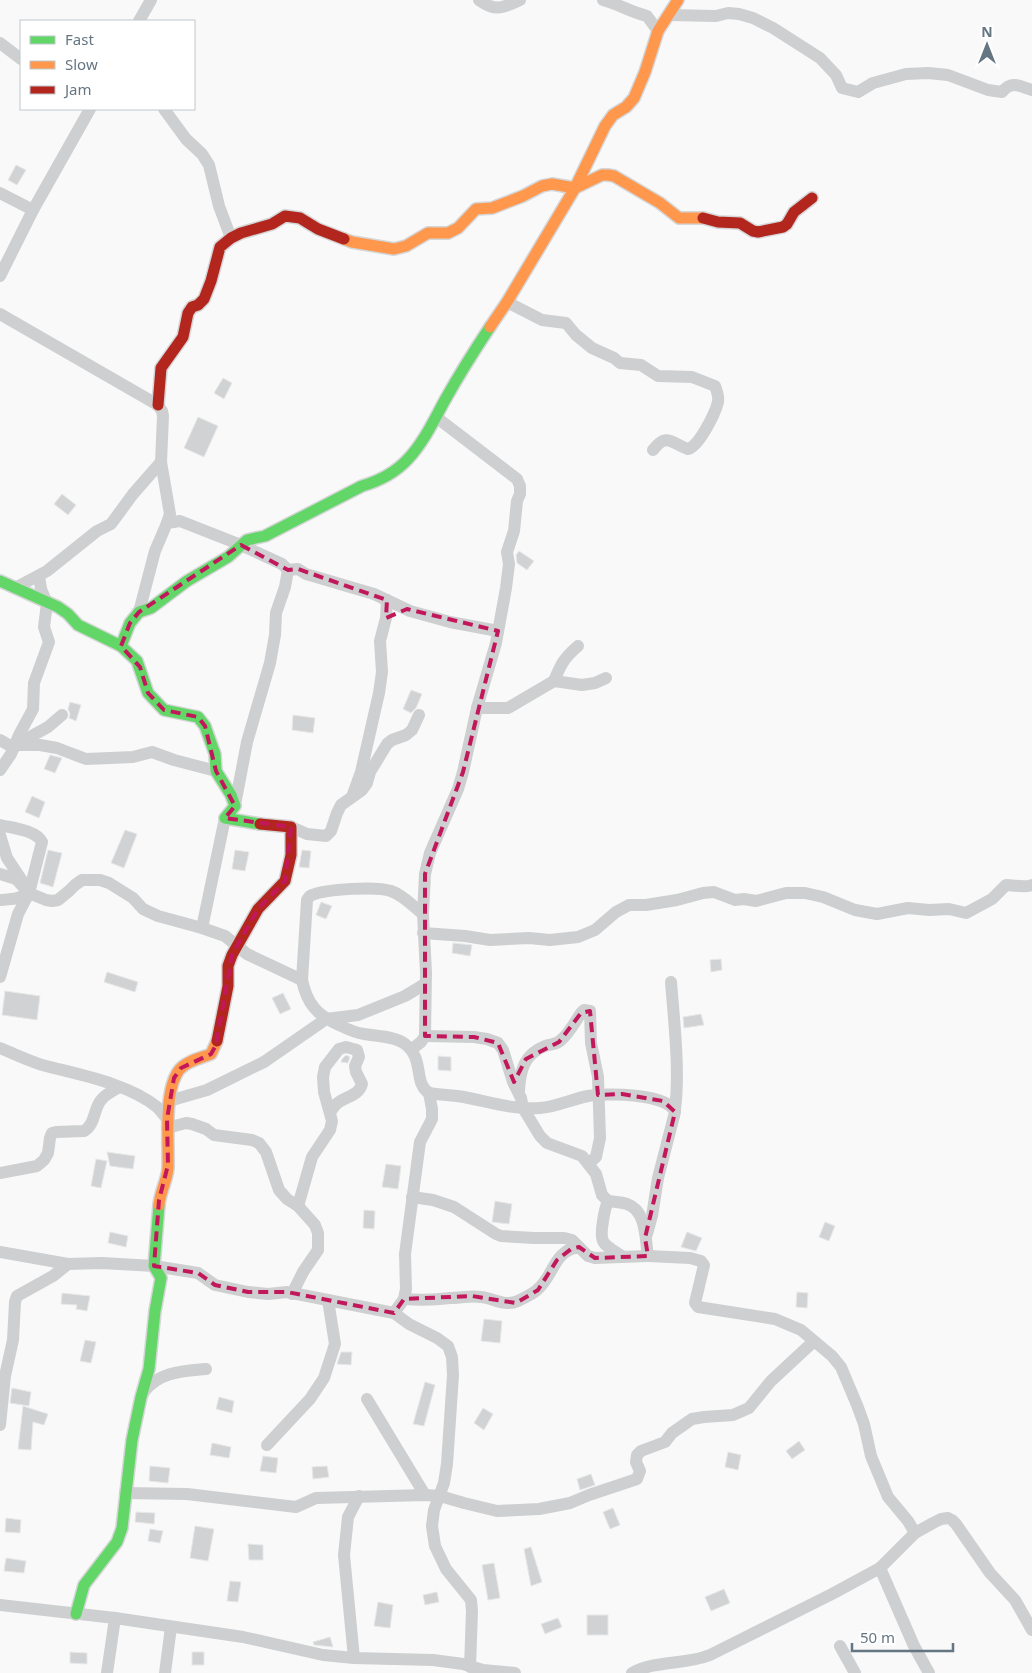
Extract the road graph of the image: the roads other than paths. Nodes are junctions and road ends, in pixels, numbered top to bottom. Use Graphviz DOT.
graph roads {
  1 [pos="151,0"];
  2 [pos="479,0"];
  3 [pos="520,0"];
  4 [pos="603,0"];
  5 [pos="678,0"];
  6 [pos="669,15"];
  7 [pos="140,20"];
  8 [pos="658,31"];
  9 [pos="0,43"];
  10 [pos="20,58"];
  11 [pos="1032,90"];
  12 [pos="89,110"];
  13 [pos="165,110"];
  14 [pos="575,188"];
  15 [pos="0,193"];
  16 [pos="812,198"];
  17 [pos="33,210"];
  18 [pos="231,238"];
  19 [pos="0,276"];
  20 [pos="507,302"];
  21 [pos="0,314"];
  22 [pos="158,405"];
  23 [pos="436,416"];
  24 [pos="653,450"];
  25 [pos="161,462"];
  26 [pos="172,519"];
  27 [pos="241,545"];
  28 [pos="288,570"];
  29 [pos="39,576"];
  30 [pos="1,583"];
  31 [pos="15,588"];
  32 [pos="387,600"];
  33 [pos="47,603"];
  34 [pos="407,609"];
  35 [pos="139,612"];
  36 [pos="386,618"];
  37 [pos="498,631"];
  38 [pos="121,646"];
  39 [pos="578,646"];
  40 [pos="606,678"];
  41 [pos="554,681"];
  42 [pos="477,708"];
  43 [pos="62,715"];
  44 [pos="419,715"];
  45 [pos="0,740"];
  46 [pos="13,749"];
  47 [pos="0,770"];
  48 [pos="216,771"];
  49 [pos="0,783"];
  50 [pos="352,797"];
  51 [pos="235,806"];
  52 [pos="226,818"];
  53 [pos="0,825"];
  54 [pos="291,827"];
  55 [pos="0,835"];
  56 [pos="0,874"];
  57 [pos="1032,885"];
  58 [pos="29,893"];
  59 [pos="0,900"];
  60 [pos="423,914"];
  61 [pos="202,928"];
  62 [pos="424,933"];
  63 [pos="237,945"];
  64 [pos="0,977"];
  65 [pos="302,980"];
  66 [pos="671,982"];
  67 [pos="425,984"];
  68 [pos="326,1019"];
  69 [pos="425,1036"];
  70 [pos="0,1048"];
  71 [pos="412,1049"];
  72 [pos="119,1087"];
  73 [pos="518,1091"];
  74 [pos="429,1093"];
  75 [pos="598,1095"];
  76 [pos="169,1101"];
  77 [pos="523,1108"];
  78 [pos="675,1109"];
  79 [pos="330,1111"];
  80 [pos="167,1124"];
  81 [pos="588,1163"];
  82 [pos="0,1173"];
  83 [pos="412,1197"];
  84 [pos="608,1201"];
  85 [pos="298,1206"];
  86 [pos="645,1238"];
  87 [pos="579,1247"];
  88 [pos="0,1252"];
  89 [pos="622,1256"];
  90 [pos="648,1256"];
  91 [pos="68,1264"];
  92 [pos="154,1266"];
  93 [pos="292,1294"];
  94 [pos="404,1299"];
  95 [pos="328,1300"];
  96 [pos="394,1313"];
  97 [pos="813,1342"];
  98 [pos="206,1369"];
  99 [pos="141,1395"];
  100 [pos="367,1399"];
  101 [pos="0,1425"];
  102 [pos="267,1445"];
  103 [pos="125,1493"];
  104 [pos="425,1495"];
  105 [pos="359,1496"];
  106 [pos="440,1496"];
  107 [pos="915,1533"];
  108 [pos="880,1568"];
  109 [pos="0,1604"];
  110 [pos="76,1614"];
  111 [pos="116,1618"];
  112 [pos="171,1626"];
  113 [pos="1032,1630"];
  114 [pos="840,1646"];
  115 [pos="354,1658"];
  116 [pos="463,1668"];
  117 [pos="107,1673"];
  118 [pos="165,1673"];
  119 [pos="515,1673"];
  120 [pos="632,1673"];
  121 [pos="855,1673"];
  122 [pos="929,1673"];
  1 -- 7 [label="street"];
  2 -- 3 [label="street"];
  4 -- 8 [label="street"];
  5 -- 6 [label="street"];
  6 -- 8 [label="street"];
  6 -- 11 [label="street"];
  8 -- 14 [label="street"];
  9 -- 10 [label="street"];
  12 -- 17 [label="street"];
  13 -- 18 [label="street"];
  14 -- 16 [label="street"];
  14 -- 18 [label="street"];
  14 -- 20 [label="street"];
  15 -- 17 [label="street"];
  17 -- 19 [label="street"];
  18 -- 22 [label="street"];
  20 -- 23 [label="street"];
  20 -- 24 [label="street"];
  21 -- 22 [label="street"];
  22 -- 25 [label="street"];
  23 -- 27 [label="street"];
  23 -- 37 [label="street"];
  25 -- 26 [label="street"];
  25 -- 29 [label="street"];
  26 -- 27 [label="street"];
  26 -- 35 [label="street"];
  27 -- 28 [label="street"];
  27 -- 35 [label="street"];
  28 -- 32 [label="street"];
  28 -- 51 [label="street"];
  29 -- 31 [label="street"];
  29 -- 33 [label="street"];
  30 -- 31 [label="street"];
  31 -- 33 [label="street"];
  32 -- 34 [label="street"];
  32 -- 36 [label="street"];
  33 -- 38 [label="street"];
  33 -- 46 [label="street"];
  34 -- 36 [label="street"];
  34 -- 37 [label="street"];
  35 -- 38 [label="street"];
  36 -- 50 [label="street"];
  37 -- 42 [label="street"];
  38 -- 48 [label="street"];
  39 -- 41 [label="street"];
  40 -- 41 [label="street"];
  41 -- 42 [label="street"];
  42 -- 60 [label="street"];
  43 -- 46 [label="street"];
  44 -- 50 [label="street"];
  45 -- 46 [label="street"];
  46 -- 47 [label="street"];
  46 -- 48 [label="street"];
  46 -- 49 [label="street"];
  48 -- 51 [label="street"];
  50 -- 54 [label="street"];
  51 -- 52 [label="street"];
  52 -- 54 [label="street"];
  52 -- 61 [label="street"];
  53 -- 58 [label="street"];
  54 -- 63 [label="street"];
  55 -- 58 [label="street"];
  56 -- 58 [label="street"];
  57 -- 62 [label="street"];
  58 -- 59 [label="street"];
  58 -- 61 [label="street"];
  58 -- 64 [label="street"];
  60 -- 62 [label="street"];
  60 -- 65 [label="street"];
  61 -- 63 [label="street"];
  62 -- 67 [label="street"];
  63 -- 65 [label="street"];
  63 -- 76 [label="street"];
  65 -- 68 [label="street"];
  66 -- 78 [label="street"];
  67 -- 68 [label="street"];
  67 -- 69 [label="street"];
  68 -- 71 [label="street"];
  68 -- 76 [label="street"];
  69 -- 71 [label="street"];
  69 -- 73 [label="street"];
  70 -- 72 [label="street"];
  71 -- 74 [label="street"];
  72 -- 80 [label="street"];
  72 -- 82 [label="street"];
  73 -- 75 [label="street"];
  73 -- 77 [label="street"];
  74 -- 77 [label="street"];
  74 -- 83 [label="street"];
  75 -- 77 [label="street"];
  75 -- 78 [label="street"];
  75 -- 81 [label="street"];
  76 -- 80 [label="street"];
  77 -- 81 [label="street"];
  78 -- 86 [label="street"];
  79 -- 79 [label="street"];
  79 -- 85 [label="street"];
  80 -- 85 [label="street"];
  80 -- 92 [label="street"];
  81 -- 84 [label="street"];
  83 -- 87 [label="street"];
  83 -- 94 [label="street"];
  84 -- 86 [label="street"];
  84 -- 89 [label="street"];
  85 -- 93 [label="street"];
  86 -- 90 [label="street"];
  87 -- 89 [label="street"];
  87 -- 94 [label="street"];
  88 -- 91 [label="street"];
  89 -- 90 [label="street"];
  90 -- 97 [label="street"];
  91 -- 92 [label="street"];
  91 -- 101 [label="street"];
  92 -- 93 [label="street"];
  92 -- 99 [label="street"];
  93 -- 95 [label="street"];
  94 -- 96 [label="street"];
  95 -- 96 [label="street"];
  95 -- 102 [label="street"];
  96 -- 106 [label="street"];
  97 -- 106 [label="street"];
  97 -- 107 [label="street"];
  98 -- 99 [label="street"];
  99 -- 103 [label="street"];
  100 -- 104 [label="street"];
  103 -- 105 [label="street"];
  103 -- 110 [label="street"];
  104 -- 105 [label="street"];
  104 -- 106 [label="street"];
  105 -- 115 [label="street"];
  106 -- 116 [label="street"];
  107 -- 108 [label="street"];
  107 -- 113 [label="street"];
  108 -- 120 [label="street"];
  108 -- 122 [label="street"];
  109 -- 110 [label="street"];
  110 -- 111 [label="street"];
  111 -- 112 [label="street"];
  111 -- 117 [label="street"];
  112 -- 115 [label="street"];
  112 -- 118 [label="street"];
  114 -- 121 [label="street"];
  115 -- 116 [label="street"];
  116 -- 119 [label="street"];
}
